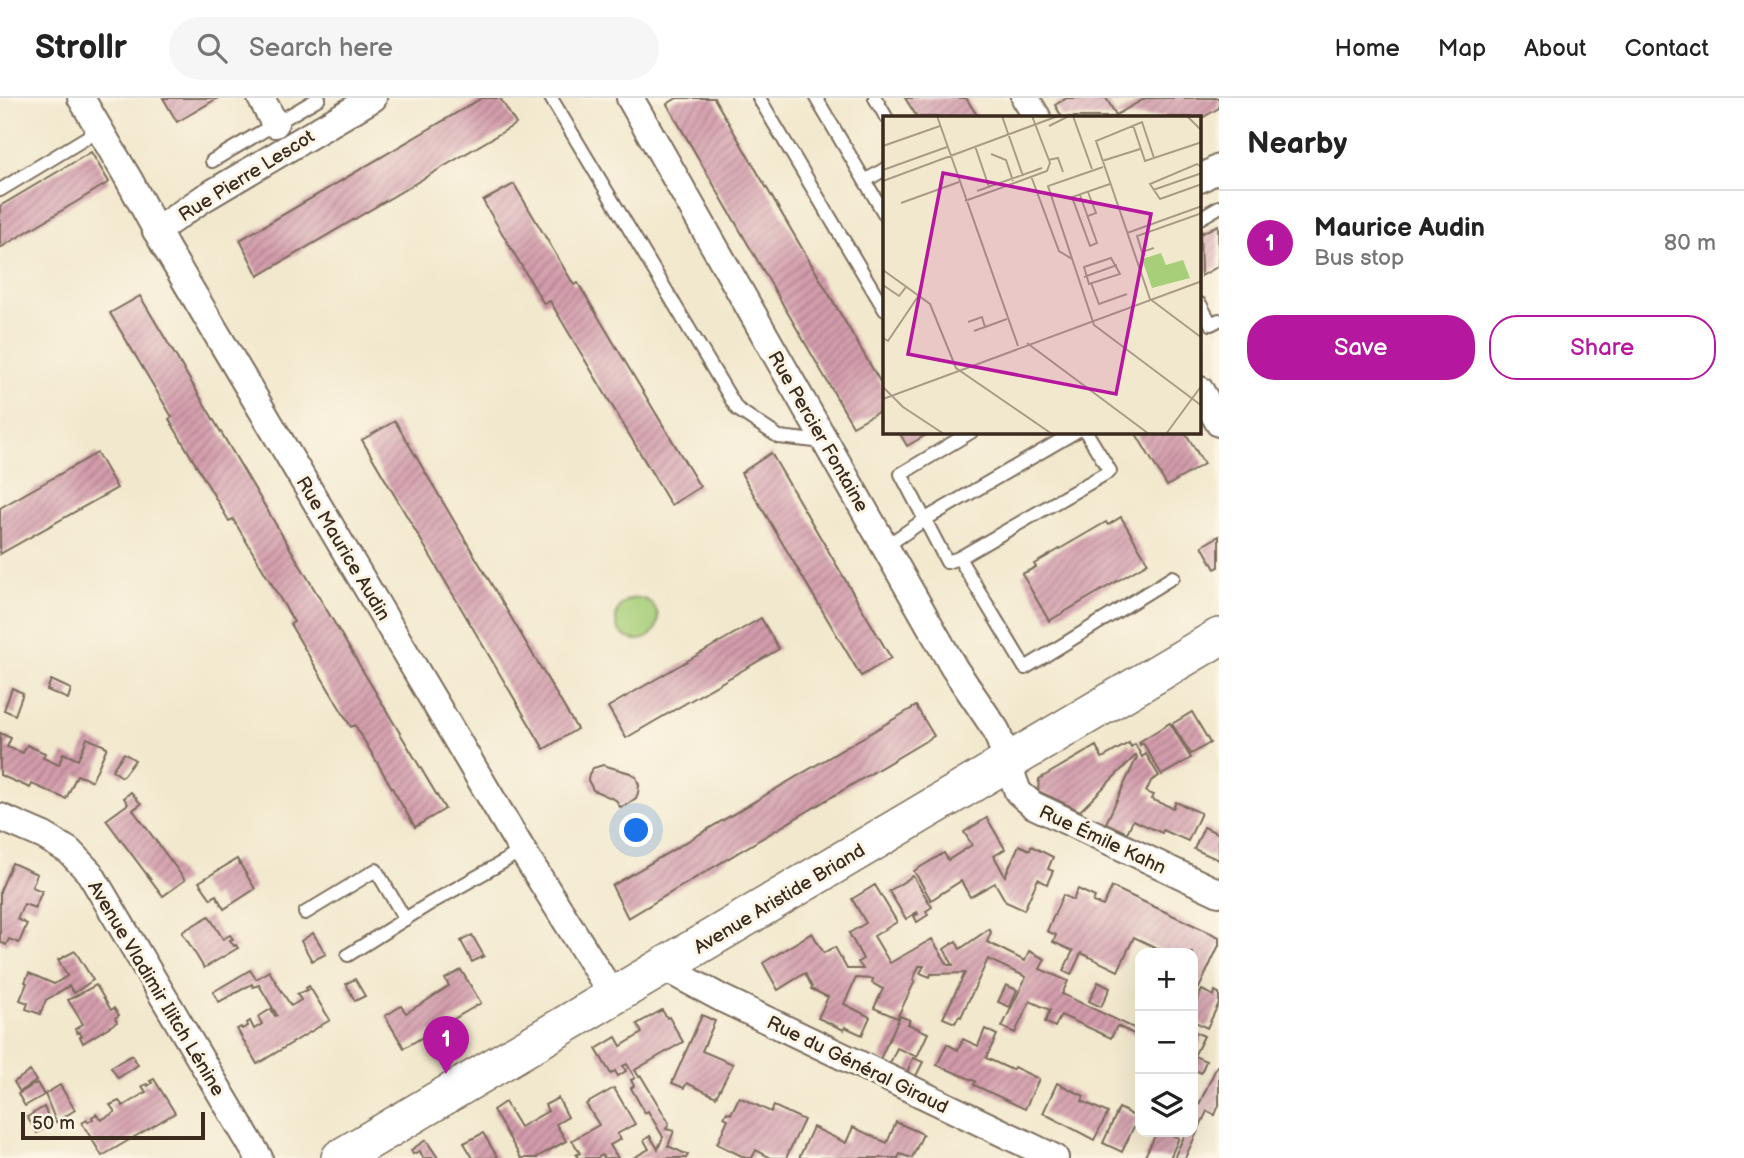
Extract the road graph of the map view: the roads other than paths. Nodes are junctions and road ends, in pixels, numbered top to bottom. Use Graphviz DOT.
graph roads {
  1 [pos="80,98"];
  2 [pos="261,98"];
  3 [pos="319,98"];
  4 [pos="373,98"];
  5 [pos="551,98"];
  6 [pos="630,98"];
  7 [pos="759,98"];
  8 [pos="817,98"];
  9 [pos="875,98"];
  10 [pos="1026,98"];
  11 [pos="885,116"];
  12 [pos="1036,116"];
  13 [pos="275,124"];
  14 [pos="99,130"];
  15 [pos="212,161"];
  16 [pos="1219,168"];
  17 [pos="883,170"];
  18 [pos="1202,178"];
  19 [pos="865,181"];
  20 [pos="0,190"];
  21 [pos="1219,207"];
  22 [pos="883,212"];
  23 [pos="1202,217"];
  24 [pos="156,231"];
  25 [pos="1202,306"];
  26 [pos="883,307"];
  27 [pos="1219,320"];
  28 [pos="1202,393"];
  29 [pos="1219,423"];
  30 [pos="968,434"];
  31 [pos="1072,434"];
  32 [pos="1087,434"];
  33 [pos="825,442"];
  34 [pos="924,520"];
  35 [pos="885,547"];
  36 [pos="959,558"];
  37 [pos="1173,577"];
  38 [pos="1219,637"];
  39 [pos="1008,763"];
  40 [pos="0,817"];
  41 [pos="522,850"];
  42 [pos="1219,894"];
  43 [pos="305,913"];
  44 [pos="405,919"];
  45 [pos="348,955"];
  46 [pos="663,967"];
  47 [pos="613,996"];
  48 [pos="259,1158"];
  49 [pos="340,1158"];
  50 [pos="1055,1158"];
  1 -- 14 [label="street, Rue Maurice Audin"];
  2 -- 13 [label="street"];
  3 -- 13 [label="lane"];
  4 -- 24 [label="street, Rue Pierre Lescot"];
  5 -- 33 [label="lane"];
  6 -- 33 [label="street, Rue Percier Fontaine"];
  7 -- 26 [label="lane"];
  8 -- 19 [label="lane"];
  9 -- 11 [label="lane"];
  10 -- 12 [label="street"];
  13 -- 15 [label="lane"];
  14 -- 20 [label="lane"];
  14 -- 24 [label="street, Rue Maurice Audin"];
  16 -- 18 [label="street"];
  17 -- 19 [label="lane"];
  19 -- 22 [label="lane"];
  21 -- 23 [label="lane"];
  24 -- 41 [label="street, Rue Maurice Audin"];
  25 -- 27 [label="lane"];
  28 -- 29 [label="street"];
  30 -- 34 [label="lane"];
  31 -- 34 [label="lane"];
  32 -- 36 [label="lane"];
  33 -- 35 [label="street, Rue Percier Fontaine"];
  34 -- 35 [label="lane"];
  34 -- 36 [label="lane"];
  35 -- 39 [label="street, Rue Percier Fontaine"];
  36 -- 37 [label="lane"];
  38 -- 39 [label="street, Avenue Aristide Briand"];
  39 -- 42 [label="street, Rue Émile Kahn"];
  39 -- 46 [label="street, Avenue Aristide Briand"];
  40 -- 48 [label="street, Avenue Vladimir Ilitch Lénine"];
  41 -- 44 [label="lane"];
  41 -- 47 [label="street, Rue Maurice Audin"];
  43 -- 44 [label="lane"];
  44 -- 45 [label="lane"];
  46 -- 47 [label="street, Avenue Aristide Briand"];
  46 -- 50 [label="street, Rue du Général Giraud"];
  47 -- 49 [label="street, Avenue Aristide Briand"];
}
